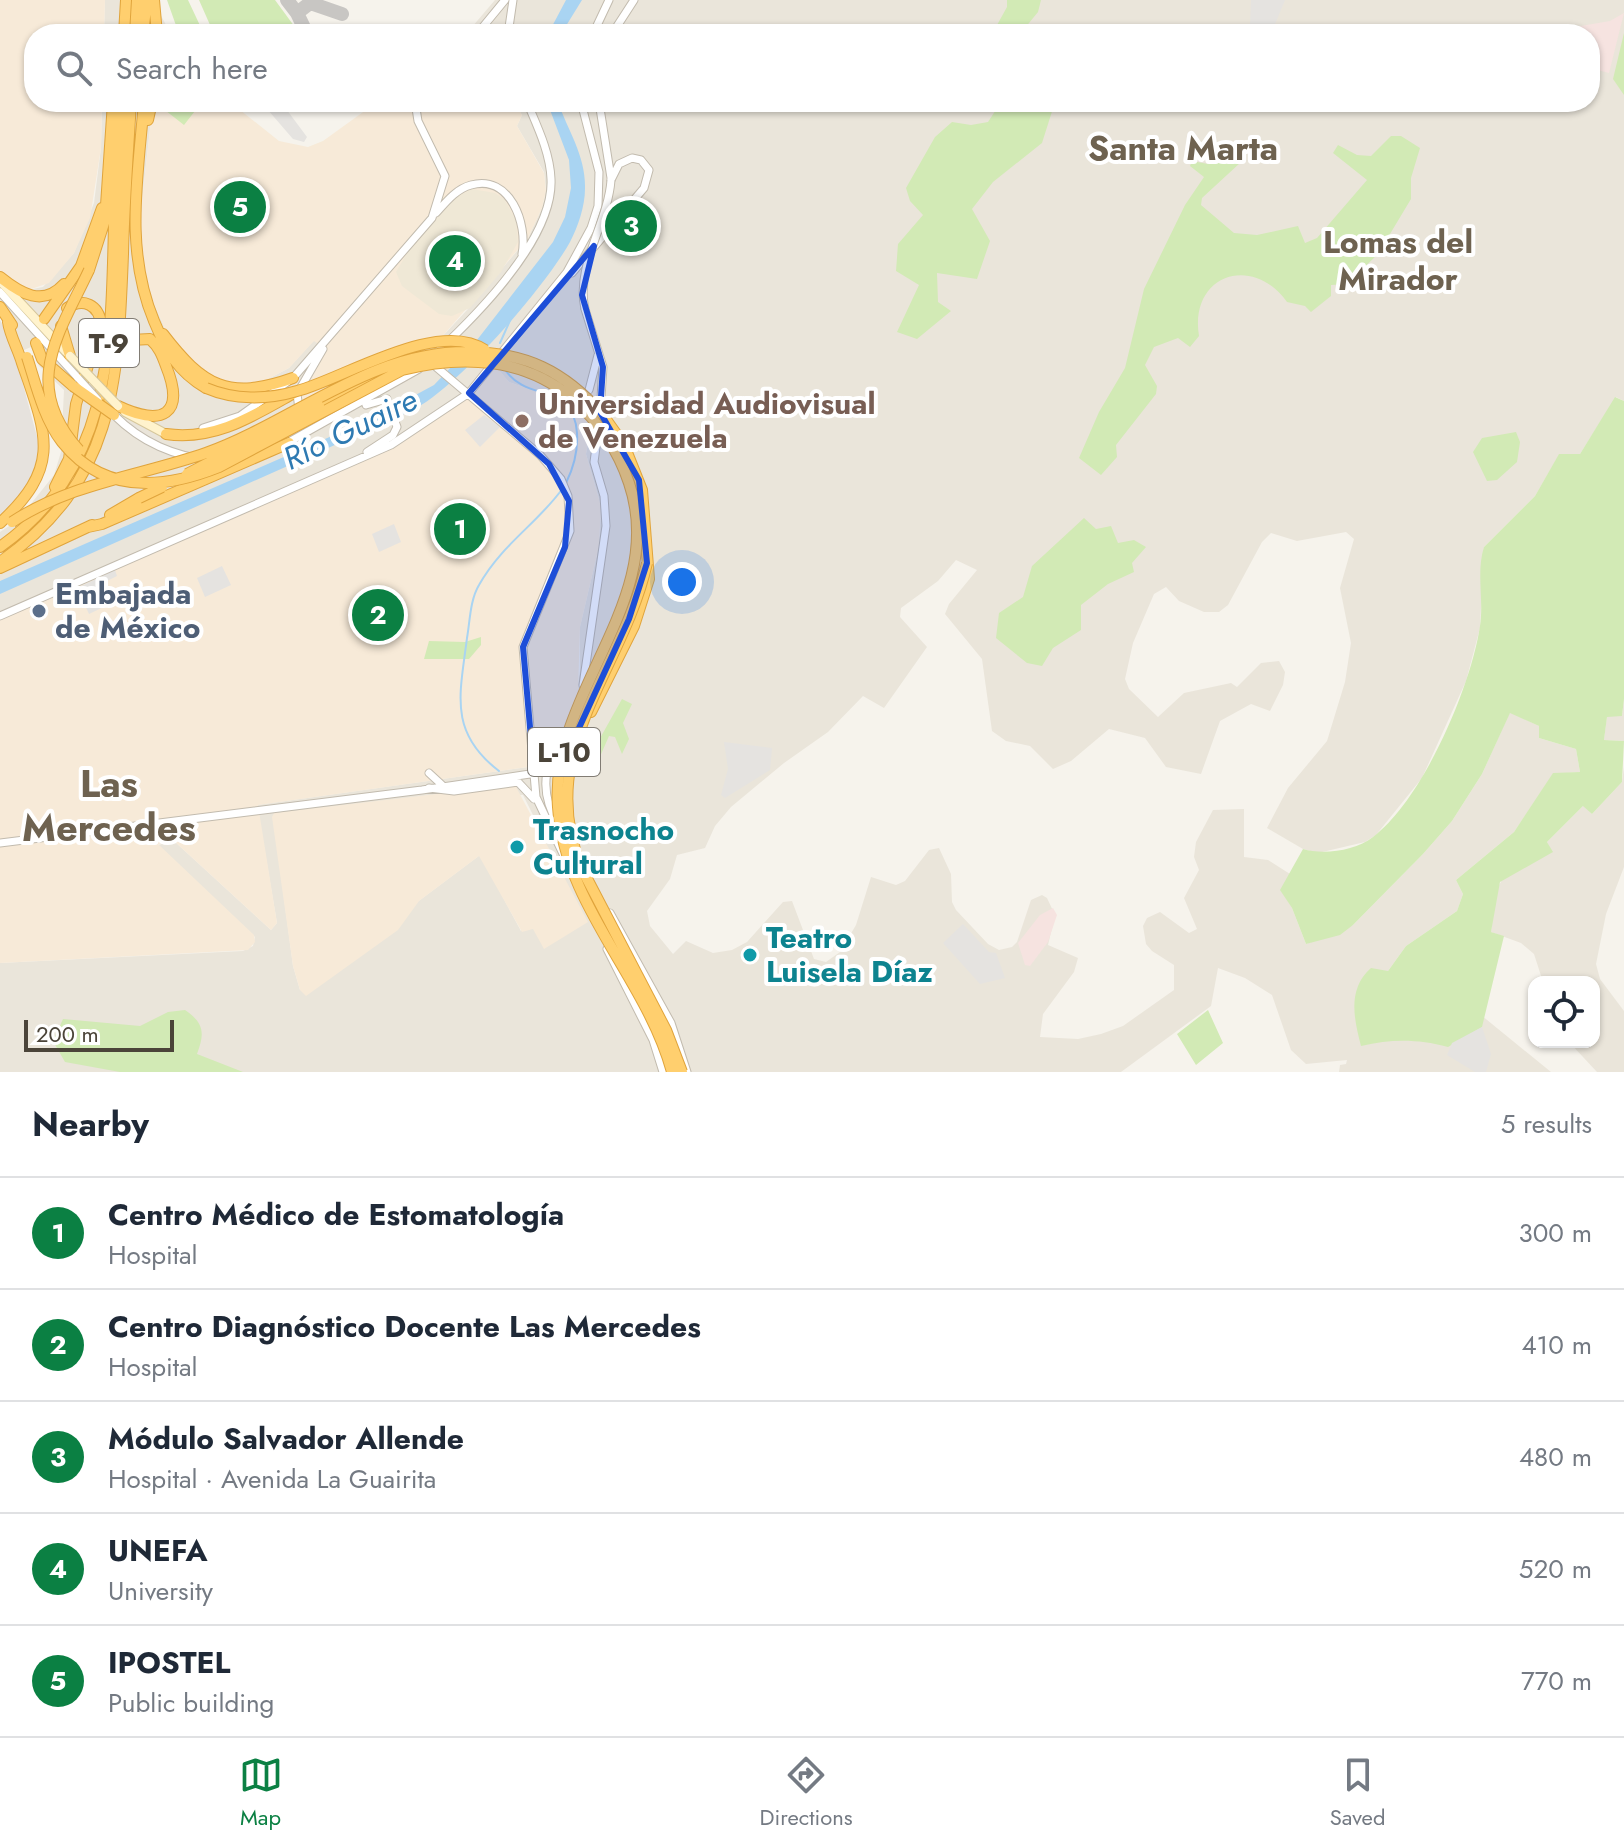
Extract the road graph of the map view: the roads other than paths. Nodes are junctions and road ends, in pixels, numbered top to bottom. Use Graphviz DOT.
graph roads {
  1 [pos="137,0"];
  2 [pos="151,0"];
  3 [pos="505,0"];
  4 [pos="513,0"];
  5 [pos="609,0"];
  6 [pos="634,0"];
  7 [pos="136,24"];
  8 [pos="147,24"];
  9 [pos="155,24"];
  10 [pos="485,24"];
  11 [pos="509,24"];
  12 [pos="598,24"];
  13 [pos="618,24"];
  14 [pos="112,112"];
  15 [pos="121,112"];
  16 [pos="131,112"];
  17 [pos="135,112"];
  18 [pos="143,112"];
  19 [pos="149,112"];
  20 [pos="417,112"];
  21 [pos="531,112"];
  22 [pos="584,112"];
  23 [pos="601,112"];
  24 [pos="141,140"];
  25 [pos="129,143"];
  26 [pos="611,180"];
  27 [pos="107,200"];
  28 [pos="432,218"];
  29 [pos="87,248"];
  30 [pos="522,257"];
  31 [pos="0,279"];
  32 [pos="0,292"];
  33 [pos="541,306"];
  34 [pos="0,307"];
  35 [pos="44,319"];
  36 [pos="8,322"];
  37 [pos="155,323"];
  38 [pos="333,334"];
  39 [pos="36,343"];
  40 [pos="598,345"];
  41 [pos="444,346"];
  42 [pos="485,350"];
  43 [pos="70,356"];
  44 [pos="442,365"];
  45 [pos="421,368"];
  46 [pos="402,370"];
  47 [pos="293,378"];
  48 [pos="115,380"];
  49 [pos="75,382"];
  50 [pos="589,390"];
  51 [pos="297,391"];
  52 [pos="469,393"];
  53 [pos="356,406"];
  54 [pos="116,410"];
  55 [pos="346,411"];
  56 [pos="166,434"];
  57 [pos="289,443"];
  58 [pos="363,456"];
  59 [pos="143,486"];
  60 [pos="6,521"];
  61 [pos="88,527"];
  62 [pos="0,531"];
  63 [pos="0,545"];
  64 [pos="647,563"];
  65 [pos="0,565"];
  66 [pos="0,616"];
  67 [pos="572,736"];
  68 [pos="549,763"];
  69 [pos="429,773"];
  70 [pos="534,773"];
  71 [pos="442,785"];
  72 [pos="429,788"];
  73 [pos="538,804"];
  74 [pos="570,840"];
  75 [pos="0,843"];
  76 [pos="570,870"];
  77 [pos="614,919"];
  78 [pos="597,929"];
  79 [pos="638,963"];
  80 [pos="663,1072"];
  81 [pos="672,1072"];
  82 [pos="684,1072"];
  1 -- 7 [label="highway"];
  2 -- 8 [label="highway"];
  2 -- 9 [label="highway"];
  3 -- 10 [label="street"];
  4 -- 11 [label="street"];
  5 -- 12 [label="street"];
  6 -- 13 [label="street"];
  14 -- 27 [label="highway"];
  15 -- 63 [label="highway, T-9"];
  16 -- 25 [label="highway, T-9"];
  17 -- 25 [label="highway"];
  18 -- 24 [label="highway"];
  19 -- 24 [label="highway"];
  20 -- 28 [label="street"];
  21 -- 30 [label="street"];
  22 -- 33 [label="street"];
  23 -- 26 [label="street"];
  24 -- 37 [label="highway"];
  25 -- 48 [label="highway, T-9"];
  26 -- 33 [label="street"];
  26 -- 40 [label="street, L-10, bridge"];
  27 -- 29 [label="highway"];
  27 -- 59 [label="highway, bridge"];
  28 -- 30 [label="street"];
  28 -- 38 [label="street"];
  29 -- 31 [label="highway"];
  29 -- 35 [label="highway"];
  30 -- 41 [label="street"];
  31 -- 43 [label="main road"];
  32 -- 49 [label="street"];
  33 -- 52 [label="street"];
  34 -- 36 [label="highway"];
  36 -- 59 [label="highway, bridge"];
  36 -- 60 [label="highway"];
  37 -- 47 [label="highway"];
  37 -- 51 [label="highway, bridge"];
  38 -- 47 [label="street"];
  38 -- 55 [label="street"];
  39 -- 49 [label="highway"];
  40 -- 50 [label="street, L-10"];
  40 -- 68 [label="street, L-10"];
  41 -- 44 [label="street"];
  41 -- 45 [label="street"];
  42 -- 51 [label="highway, bridge"];
  42 -- 60 [label="highway, bridge"];
  42 -- 64 [label="highway, L-10, bridge"];
  43 -- 54 [label="main road, bridge"];
  43 -- 63 [label="highway"];
  44 -- 45 [label="street"];
  44 -- 52 [label="street"];
  44 -- 52 [label="street"];
  45 -- 53 [label="street"];
  46 -- 59 [label="highway, L-10, bridge"];
  46 -- 61 [label="highway, L-10, bridge"];
  46 -- 81 [label="highway, L-10, bridge"];
  47 -- 56 [label="street"];
  48 -- 54 [label="highway"];
  48 -- 65 [label="highway, T-9"];
  49 -- 54 [label="highway, bridge"];
  51 -- 56 [label="highway, bridge"];
  52 -- 58 [label="street"];
  52 -- 70 [label="street, L-10"];
  53 -- 55 [label="street"];
  53 -- 58 [label="street"];
  54 -- 56 [label="main road"];
  54 -- 57 [label="street"];
  55 -- 57 [label="street"];
  57 -- 61 [label="highway"];
  58 -- 66 [label="street"];
  60 -- 62 [label="highway"];
  61 -- 65 [label="highway"];
  64 -- 67 [label="highway, L-10, bridge"];
  64 -- 82 [label="highway, L-10, bridge"];
  67 -- 68 [label="highway, L-10"];
  67 -- 74 [label="highway, L-10"];
  68 -- 70 [label="street, L-10"];
  68 -- 74 [label="street, L-10"];
  69 -- 71 [label="street"];
  70 -- 71 [label="street"];
  70 -- 73 [label="street, L-10"];
  71 -- 72 [label="street"];
  72 -- 73 [label="street"];
  72 -- 75 [label="street"];
  73 -- 76 [label="street, L-10"];
  74 -- 77 [label="street, L-10"];
  76 -- 77 [label="street"];
  76 -- 78 [label="street, L-10"];
  77 -- 79 [label="street"];
  78 -- 79 [label="street"];
  78 -- 80 [label="street, L-10"];
  79 -- 82 [label="street"];
}
